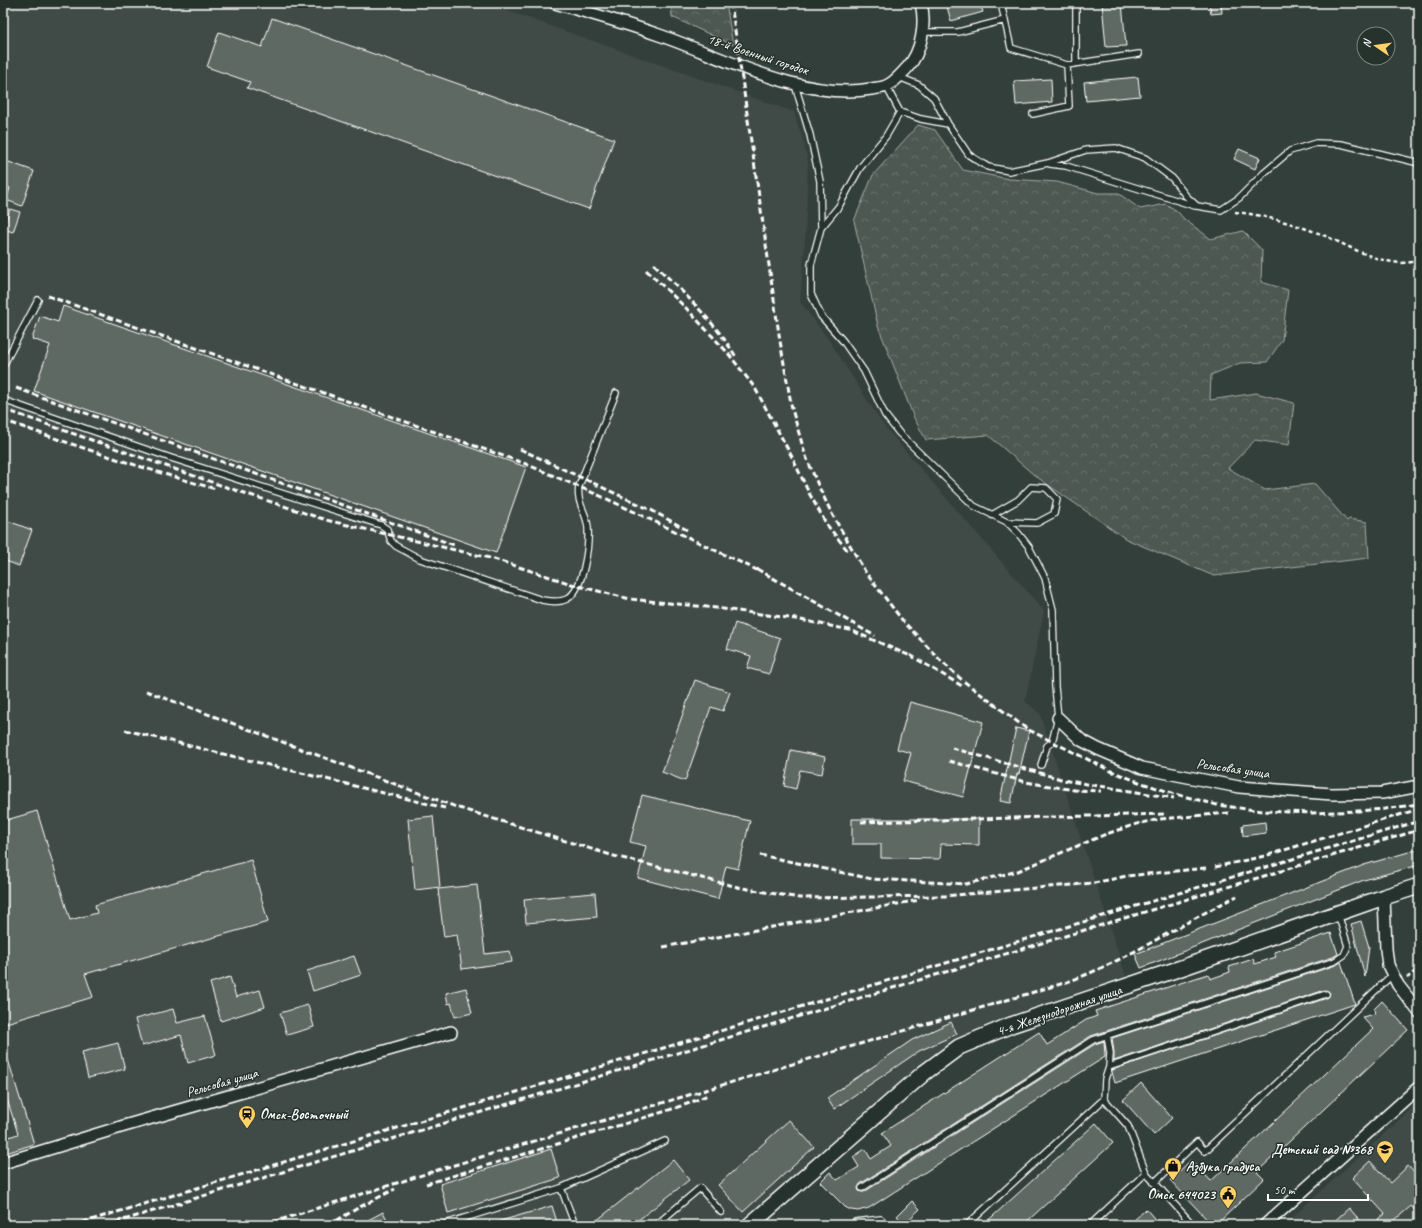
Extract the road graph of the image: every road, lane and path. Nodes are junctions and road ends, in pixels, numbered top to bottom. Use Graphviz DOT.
graph roads {
  1 [pos="555,3"];
  2 [pos="921,3"];
  3 [pos="1001,3"];
  4 [pos="1076,3"];
  5 [pos="1005,20"];
  6 [pos="924,32"];
  7 [pos="1139,54"];
  8 [pos="1076,64"];
  9 [pos="1067,65"];
  10 [pos="899,77"];
  11 [pos="795,84"];
  12 [pos="886,86"];
  13 [pos="900,112"];
  14 [pos="1034,114"];
  15 [pos="948,124"];
  16 [pos="1048,163"];
  17 [pos="1419,163"];
  18 [pos="1197,206"];
  19 [pos="1221,210"];
  20 [pos="821,228"];
  21 [pos="1419,262"];
  22 [pos="38,300"];
  23 [pos="3,366"];
  24 [pos="616,393"];
  25 [pos="3,400"];
  26 [pos="992,515"];
  27 [pos="1007,522"];
  28 [pos="1058,718"];
  29 [pos="1040,765"];
  30 [pos="1419,786"];
  31 [pos="1419,886"];
  32 [pos="1384,897"];
  33 [pos="1338,913"];
  34 [pos="1392,975"];
  35 [pos="1326,994"];
  36 [pos="1419,1012"];
  37 [pos="451,1032"];
  38 [pos="1107,1035"];
  39 [pos="1109,1067"];
  40 [pos="1419,1087"];
  41 [pos="1104,1099"];
  42 [pos="665,1141"];
  43 [pos="3,1163"];
  44 [pos="1146,1173"];
  45 [pos="1154,1183"];
  46 [pos="561,1188"];
  47 [pos="862,1188"];
  48 [pos="721,1212"];
  49 [pos="442,1225"];
  50 [pos="575,1225"];
  51 [pos="656,1225"];
  52 [pos="750,1225"];
  53 [pos="857,1225"];
  54 [pos="886,1225"];
  55 [pos="967,1225"];
  56 [pos="1090,1225"];
  57 [pos="1193,1225"];
  58 [pos="1265,1225"];
  1 -- 11 [label="street, 18-й Военный городок"];
  2 -- 6 [label="street, 18-й Военный городок"];
  3 -- 5 [label="lane"];
  4 -- 8 [label="lane"];
  5 -- 6 [label="lane"];
  5 -- 9 [label="lane"];
  6 -- 10 [label="street, 18-й Военный городок"];
  7 -- 8 [label="lane"];
  8 -- 9 [label="lane"];
  9 -- 14 [label="lane"];
  10 -- 12 [label="street, 18-й Военный городок"];
  10 -- 15 [label="lane"];
  11 -- 12 [label="street, 18-й Военный городок"];
  11 -- 20 [label="lane"];
  12 -- 13 [label="lane"];
  13 -- 15 [label="lane"];
  13 -- 20 [label="lane"];
  15 -- 16 [label="lane"];
  16 -- 18 [label="lane"];
  16 -- 18 [label="lane"];
  17 -- 19 [label="lane"];
  18 -- 19 [label="lane"];
  19 -- 21 [label="path"];
  20 -- 26 [label="lane"];
  22 -- 23 [label="lane"];
  24 -- 25 [label="lane"];
  26 -- 27 [label="lane"];
  26 -- 27 [label="lane"];
  27 -- 28 [label="lane"];
  28 -- 29 [label="lane"];
  28 -- 30 [label="street, Рельсовая улица"];
  31 -- 32 [label="main road, 4-я Железнодорожная улица"];
  32 -- 33 [label="main road, 4-я Железнодорожная улица"];
  32 -- 34 [label="street"];
  33 -- 38 [label="lane"];
  33 -- 52 [label="main road, 4-я Железнодорожная улица"];
  34 -- 36 [label="street"];
  34 -- 45 [label="lane"];
  35 -- 39 [label="lane"];
  37 -- 43 [label="street, Рельсовая улица"];
  38 -- 39 [label="lane"];
  38 -- 47 [label="lane"];
  39 -- 41 [label="lane"];
  40 -- 58 [label="street"];
  41 -- 44 [label="lane"];
  41 -- 55 [label="lane"];
  42 -- 46 [label="lane"];
  44 -- 45 [label="lane"];
  44 -- 56 [label="lane"];
  45 -- 57 [label="lane"];
  46 -- 49 [label="lane"];
  46 -- 50 [label="lane"];
  48 -- 51 [label="lane"];
  53 -- 54 [label="lane"];
}
